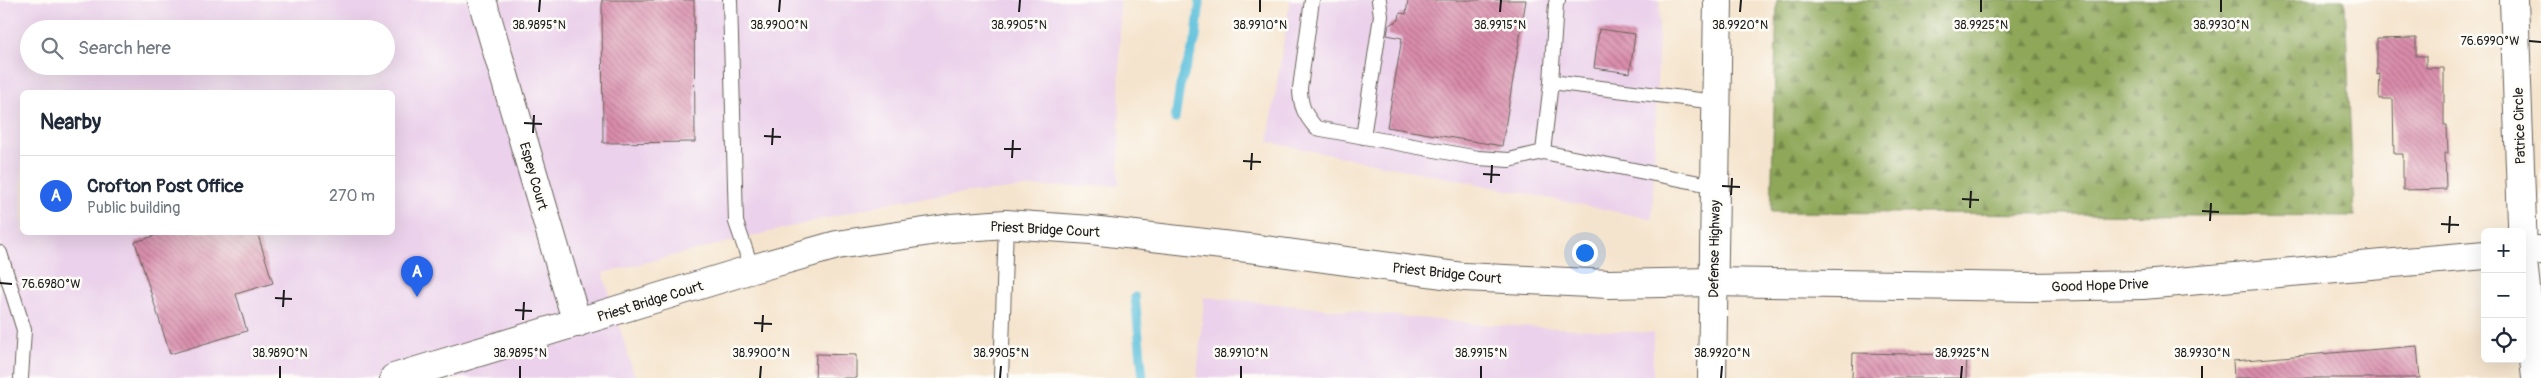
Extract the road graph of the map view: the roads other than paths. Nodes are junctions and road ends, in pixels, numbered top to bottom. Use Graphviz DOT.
graph roads {
  1 [pos="482,0"];
  2 [pos="730,0"];
  3 [pos="1312,0"];
  4 [pos="1379,0"];
  5 [pos="1558,0"];
  6 [pos="1718,0"];
  7 [pos="2514,0"];
  8 [pos="1551,82"];
  9 [pos="1716,102"];
  10 [pos="1363,137"];
  11 [pos="1543,152"];
  12 [pos="1715,186"];
  13 [pos="1006,224"];
  14 [pos="2529,251"];
  15 [pos="0,253"];
  16 [pos="2481,255"];
  17 [pos="752,269"];
  18 [pos="1713,282"];
  19 [pos="577,324"];
  20 [pos="22,378"];
  21 [pos="394,378"];
  22 [pos="1001,378"];
  23 [pos="1712,378"];
  24 [pos="2536,378"];
  1 -- 19 [label="street, Espey Court"];
  2 -- 17 [label="lane"];
  3 -- 10 [label="lane"];
  4 -- 10 [label="lane"];
  5 -- 8 [label="lane"];
  6 -- 9 [label="street, Defense Highway"];
  7 -- 14 [label="street, Patrice Circle"];
  8 -- 9 [label="lane"];
  8 -- 11 [label="lane"];
  9 -- 12 [label="street, Defense Highway"];
  10 -- 11 [label="lane"];
  11 -- 12 [label="lane"];
  12 -- 18 [label="street, Defense Highway"];
  13 -- 17 [label="street, Priest Bridge Court"];
  13 -- 18 [label="street, Priest Bridge Court"];
  13 -- 22 [label="lane"];
  14 -- 24 [label="street, Patrice Circle"];
  15 -- 20 [label="lane"];
  16 -- 18 [label="street, Good Hope Drive"];
  17 -- 19 [label="street, Priest Bridge Court"];
  18 -- 23 [label="street, Defense Highway"];
  19 -- 21 [label="street, Priest Bridge Court"];
}
